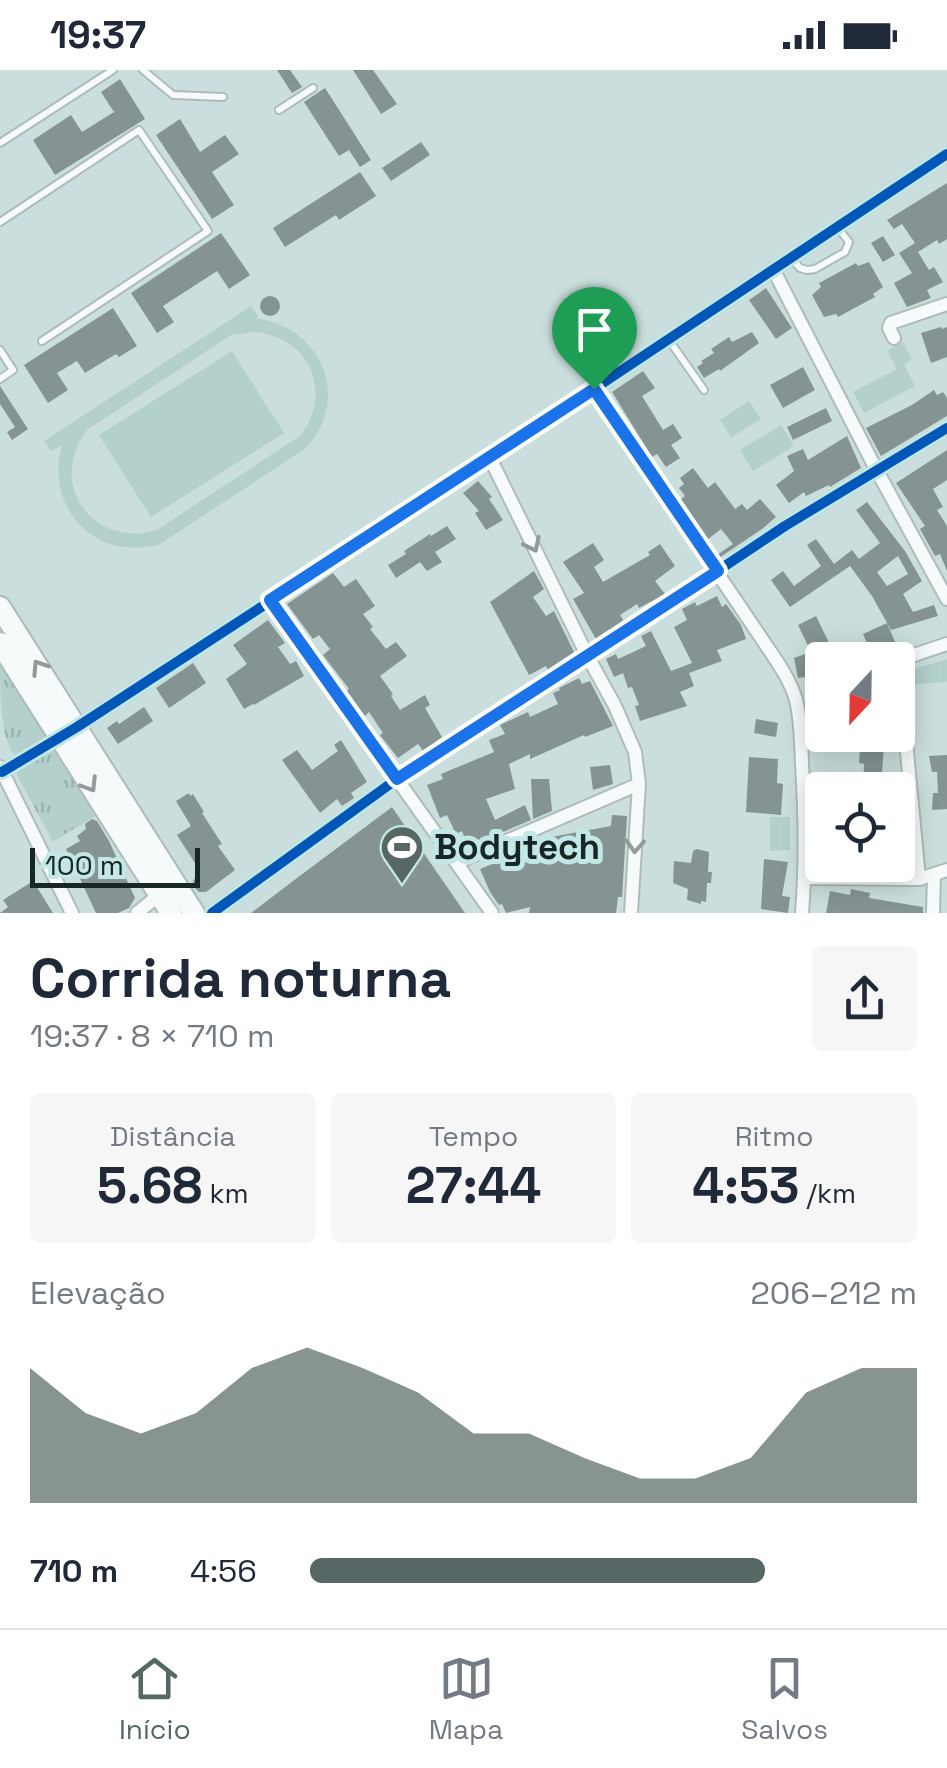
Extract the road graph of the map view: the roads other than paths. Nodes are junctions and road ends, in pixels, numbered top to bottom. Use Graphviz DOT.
graph roads {
  1 [pos="113,70"];
  2 [pos="143,70"];
  3 [pos="313,88"];
  4 [pos="223,97"];
  5 [pos="279,110"];
  6 [pos="0,143"];
  7 [pos="947,154"];
  8 [pos="0,222"];
  9 [pos="838,226"];
  10 [pos="791,258"];
  11 [pos="774,269"];
  12 [pos="947,304"];
  13 [pos="894,338"];
  14 [pos="670,340"];
  15 [pos="42,341"];
  16 [pos="0,350"];
  17 [pos="0,379"];
  18 [pos="594,389"];
  19 [pos="704,390"];
  20 [pos="947,428"];
  21 [pos="490,458"];
  22 [pos="876,470"];
  23 [pos="718,571"];
  24 [pos="946,595"];
  25 [pos="270,600"];
  26 [pos="0,607"];
  27 [pos="0,644"];
  28 [pos="947,644"];
  29 [pos="588,658"];
  30 [pos="69,732"];
  31 [pos="1,769"];
  32 [pos="397,779"];
  33 [pos="639,784"];
  34 [pos="458,862"];
  35 [pos="941,872"];
  36 [pos="805,878"];
  37 [pos="915,880"];
  38 [pos="919,880"];
  39 [pos="165,904"];
  40 [pos="72,913"];
  41 [pos="138,913"];
  42 [pos="194,913"];
  43 [pos="212,913"];
  44 [pos="492,913"];
  45 [pos="631,913"];
  46 [pos="802,913"];
  47 [pos="933,913"];
  1 -- 6 [label="lane"];
  2 -- 4 [label="lane"];
  3 -- 5 [label="lane"];
  7 -- 9 [label="street"];
  8 -- 15 [label="lane"];
  9 -- 10 [label="street"];
  9 -- 10 [label="lane"];
  10 -- 11 [label="street"];
  11 -- 14 [label="street"];
  11 -- 22 [label="street"];
  12 -- 13 [label="street"];
  14 -- 18 [label="street"];
  14 -- 19 [label="lane"];
  16 -- 17 [label="lane"];
  18 -- 21 [label="street"];
  18 -- 23 [label="street"];
  20 -- 22 [label="street"];
  21 -- 25 [label="street"];
  21 -- 29 [label="street, one-way"];
  22 -- 23 [label="street"];
  22 -- 24 [label="street"];
  23 -- 29 [label="street"];
  23 -- 36 [label="street"];
  25 -- 30 [label="street"];
  25 -- 32 [label="street"];
  30 -- 26 [label="main road, one-way"];
  27 -- 30 [label="main road"];
  28 -- 38 [label="street"];
  29 -- 32 [label="street"];
  29 -- 33 [label="street"];
  30 -- 31 [label="street"];
  30 -- 39 [label="main road, one-way"];
  30 -- 42 [label="main road"];
  31 -- 40 [label="street"];
  32 -- 34 [label="street"];
  32 -- 43 [label="street"];
  33 -- 34 [label="street"];
  33 -- 45 [label="street, one-way"];
  34 -- 44 [label="street"];
  35 -- 38 [label="street"];
  35 -- 47 [label="street"];
  36 -- 46 [label="street"];
  37 -- 38 [label="street"];
  39 -- 41 [label="street"];
}
